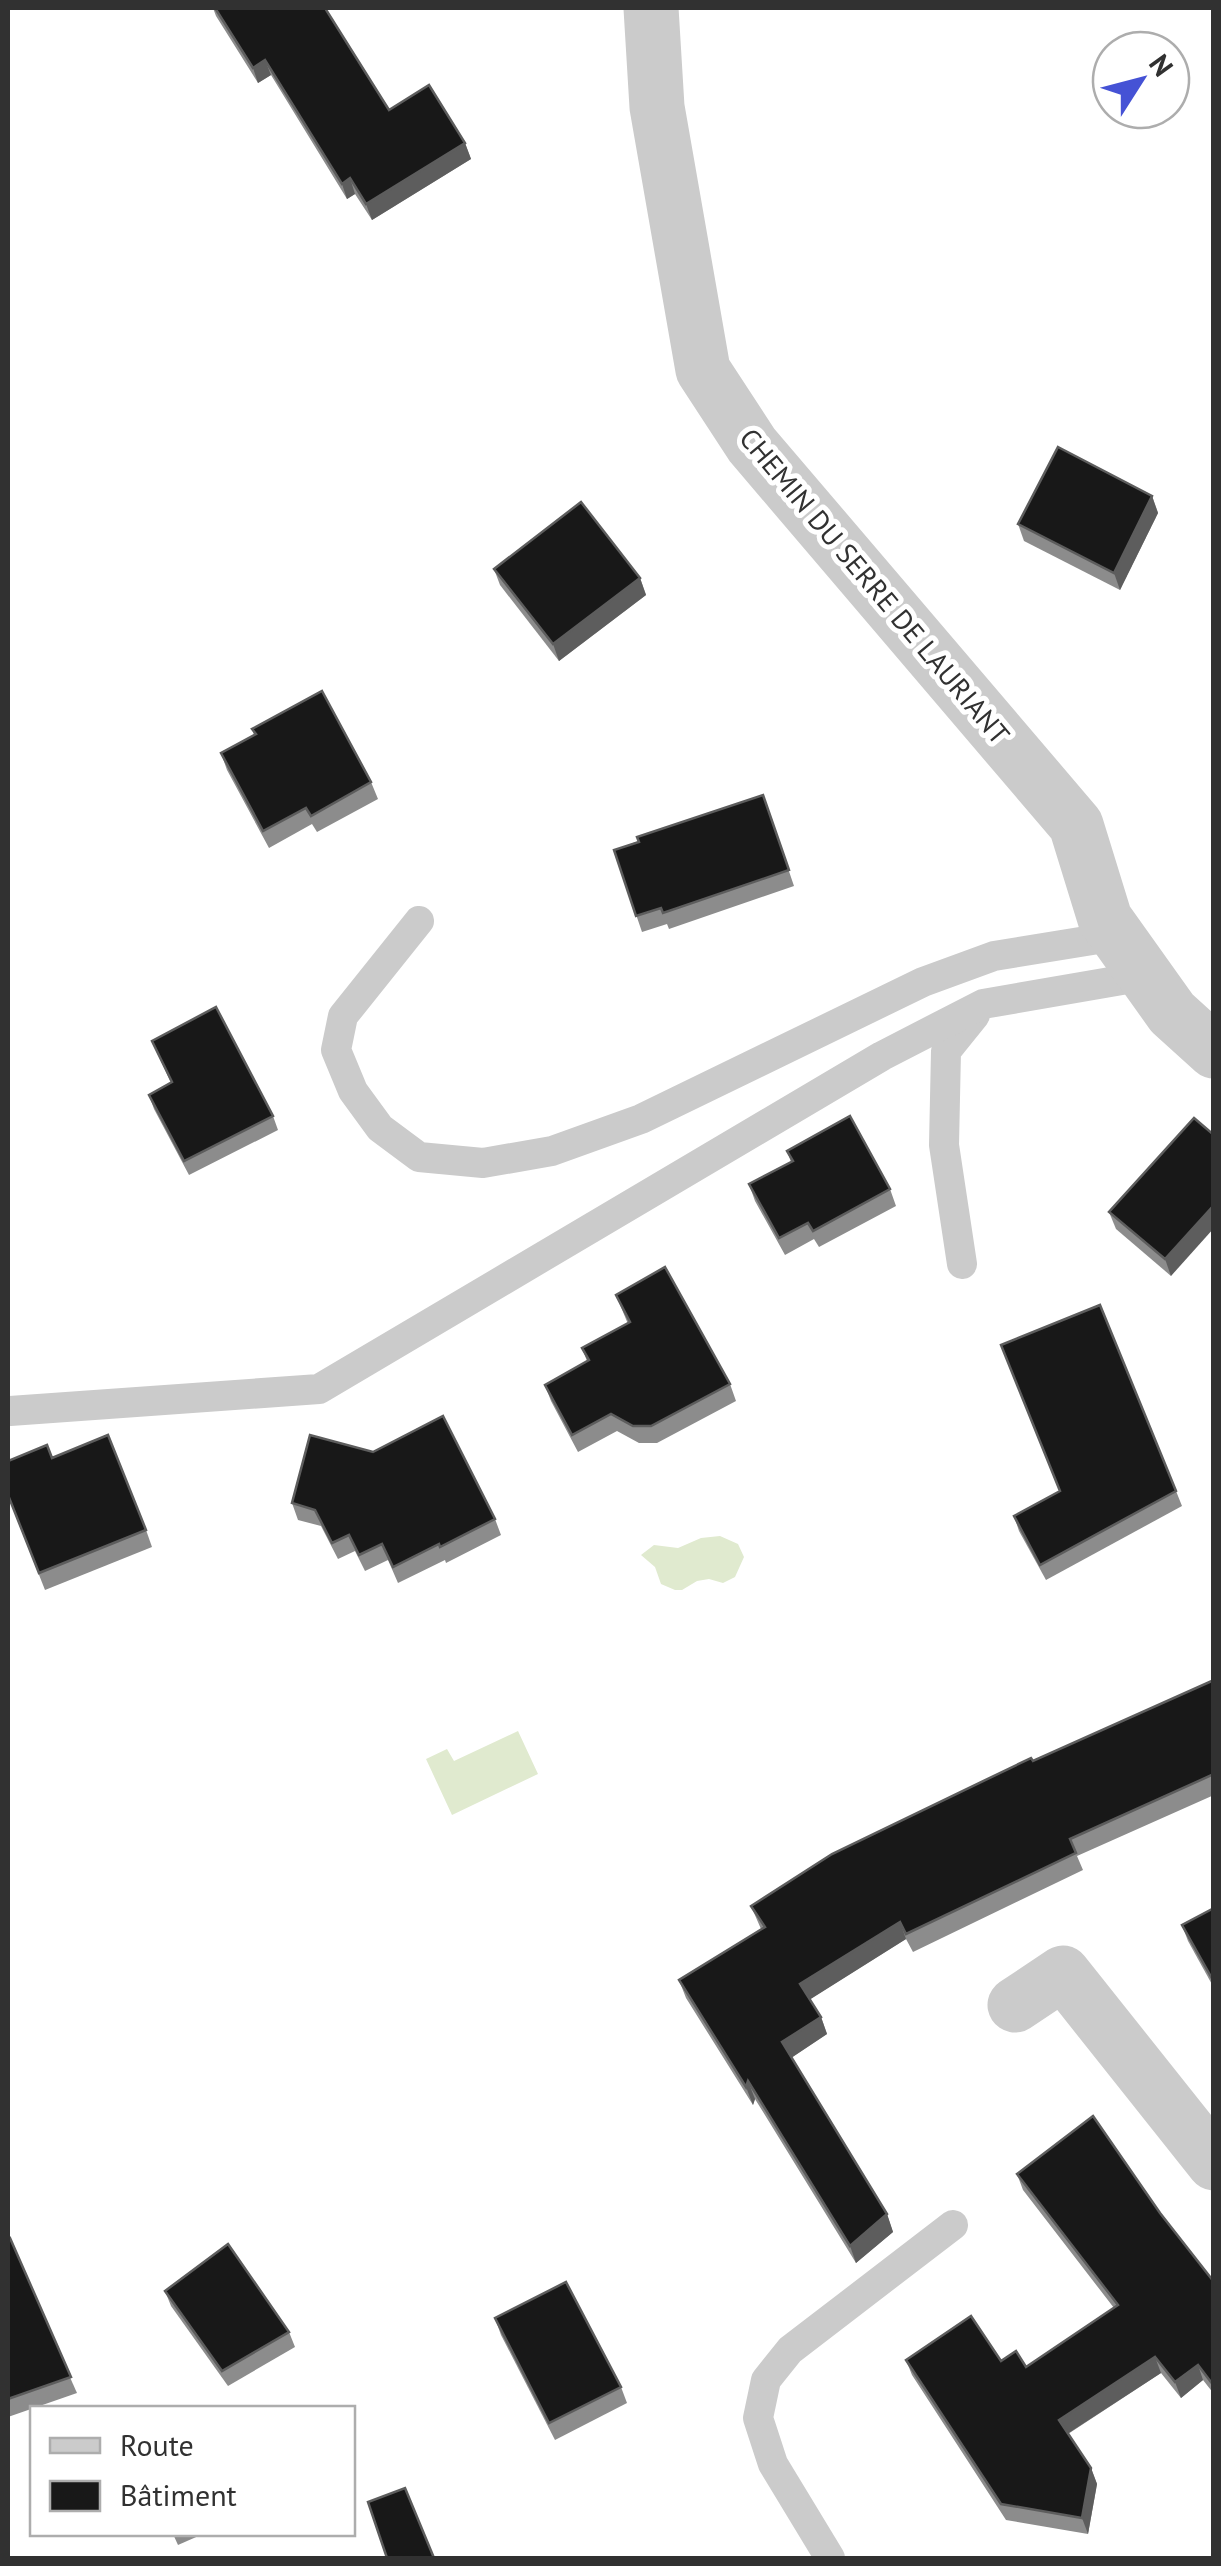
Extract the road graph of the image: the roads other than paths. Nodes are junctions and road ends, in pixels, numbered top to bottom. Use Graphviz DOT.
graph roads {
  1 [pos="650,8"];
  2 [pos="419,920"];
  3 [pos="1131,956"];
  4 [pos="983,1004"];
  5 [pos="1214,1051"];
  6 [pos="962,1264"];
  7 [pos="10,1411"];
  8 [pos="1015,2004"];
  9 [pos="1214,2163"];
  10 [pos="952,2225"];
  11 [pos="830,2558"];
  1 -- 3 [label="street, CHEMIN DU SERRE DE LAURIANT"];
  2 -- 3 [label="lane"];
  3 -- 4 [label="lane"];
  3 -- 5 [label="street, CHEMIN DU SERRE DE LAURIANT"];
  4 -- 6 [label="lane"];
  4 -- 7 [label="lane"];
  8 -- 9 [label="street"];
  10 -- 11 [label="lane"];
}
